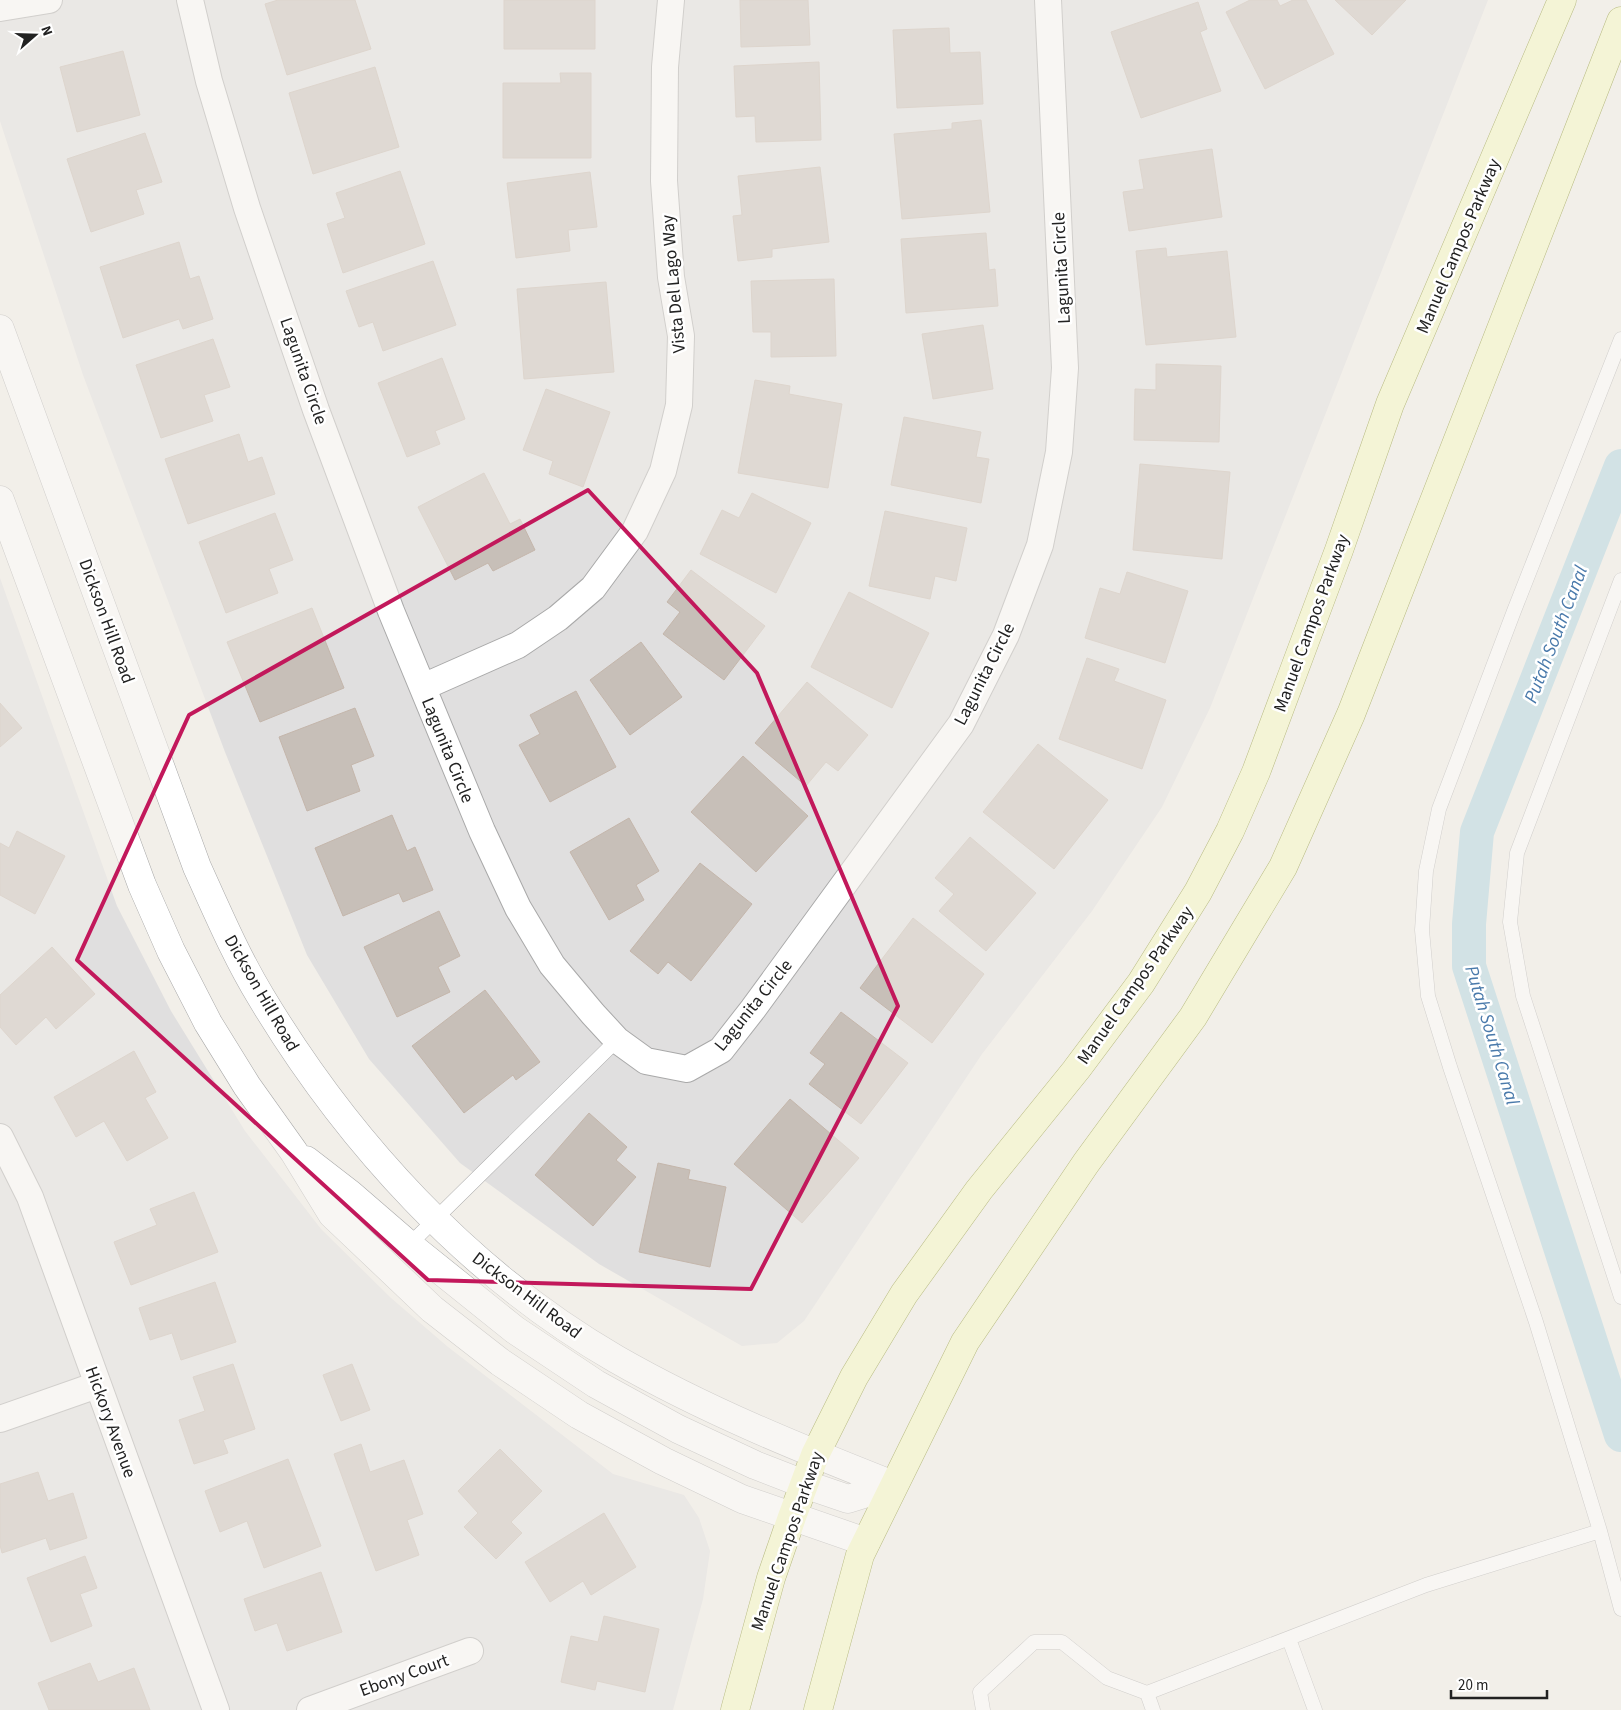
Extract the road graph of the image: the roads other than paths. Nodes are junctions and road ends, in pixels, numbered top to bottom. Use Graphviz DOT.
graph roads {
  1 [pos="49,0"];
  2 [pos="190,0"];
  3 [pos="670,0"];
  4 [pos="1048,0"];
  5 [pos="1562,0"];
  6 [pos="0,8"];
  7 [pos="1621,21"];
  8 [pos="0,329"];
  9 [pos="1621,339"];
  10 [pos="0,500"];
  11 [pos="1621,580"];
  12 [pos="422,687"];
  13 [pos="618,1040"];
  14 [pos="0,1137"];
  15 [pos="294,1152"];
  16 [pos="436,1220"];
  17 [pos="410,1245"];
  18 [pos="1621,1297"];
  19 [pos="97,1385"];
  20 [pos="0,1419"];
  21 [pos="815,1454"];
  22 [pos="804,1484"];
  23 [pos="894,1485"];
  24 [pos="792,1517"];
  25 [pos="1600,1531"];
  26 [pos="866,1542"];
  27 [pos="1621,1609"];
  28 [pos="1289,1639"];
  29 [pos="470,1651"];
  30 [pos="1147,1692"];
  31 [pos="216,1710"];
  32 [pos="310,1710"];
  33 [pos="735,1710"];
  34 [pos="818,1710"];
  35 [pos="984,1710"];
  36 [pos="1153,1710"];
  37 [pos="1315,1710"];
  1 -- 6 [label="street"];
  2 -- 12 [label="street, Lagunita Circle"];
  3 -- 12 [label="street, Vista Del Lago Way"];
  4 -- 13 [label="street, Lagunita Circle"];
  5 -- 21 [label="main road, Manuel Campos Parkway"];
  7 -- 23 [label="main road"];
  8 -- 16 [label="street, Dickson Hill Road"];
  9 -- 25 [label="lane"];
  10 -- 15 [label="street, Dickson Hill Road"];
  11 -- 18 [label="lane"];
  12 -- 13 [label="street, Lagunita Circle"];
  13 -- 16 [label="lane"];
  14 -- 19 [label="street, Hickory Avenue"];
  15 -- 17 [label="street, Dickson Hill Road"];
  15 -- 24 [label="street, Dickson Hill Road"];
  16 -- 17 [label="lane"];
  16 -- 21 [label="street, Dickson Hill Road"];
  17 -- 22 [label="street, Dickson Hill Road"];
  19 -- 20 [label="street"];
  19 -- 31 [label="street, Hickory Avenue"];
  21 -- 22 [label="main road, Manuel Campos Parkway"];
  21 -- 23 [label="street, Dickson Hill Road"];
  22 -- 23 [label="street, Dickson Hill Road"];
  22 -- 24 [label="main road, Manuel Campos Parkway"];
  23 -- 26 [label="main road"];
  24 -- 26 [label="street, Dickson Hill Road"];
  24 -- 33 [label="main road, Manuel Campos Parkway"];
  25 -- 27 [label="lane"];
  25 -- 28 [label="lane"];
  26 -- 34 [label="main road"];
  28 -- 30 [label="lane"];
  28 -- 37 [label="lane"];
  29 -- 32 [label="street, Ebony Court"];
  30 -- 35 [label="lane"];
  30 -- 36 [label="lane"];
}
